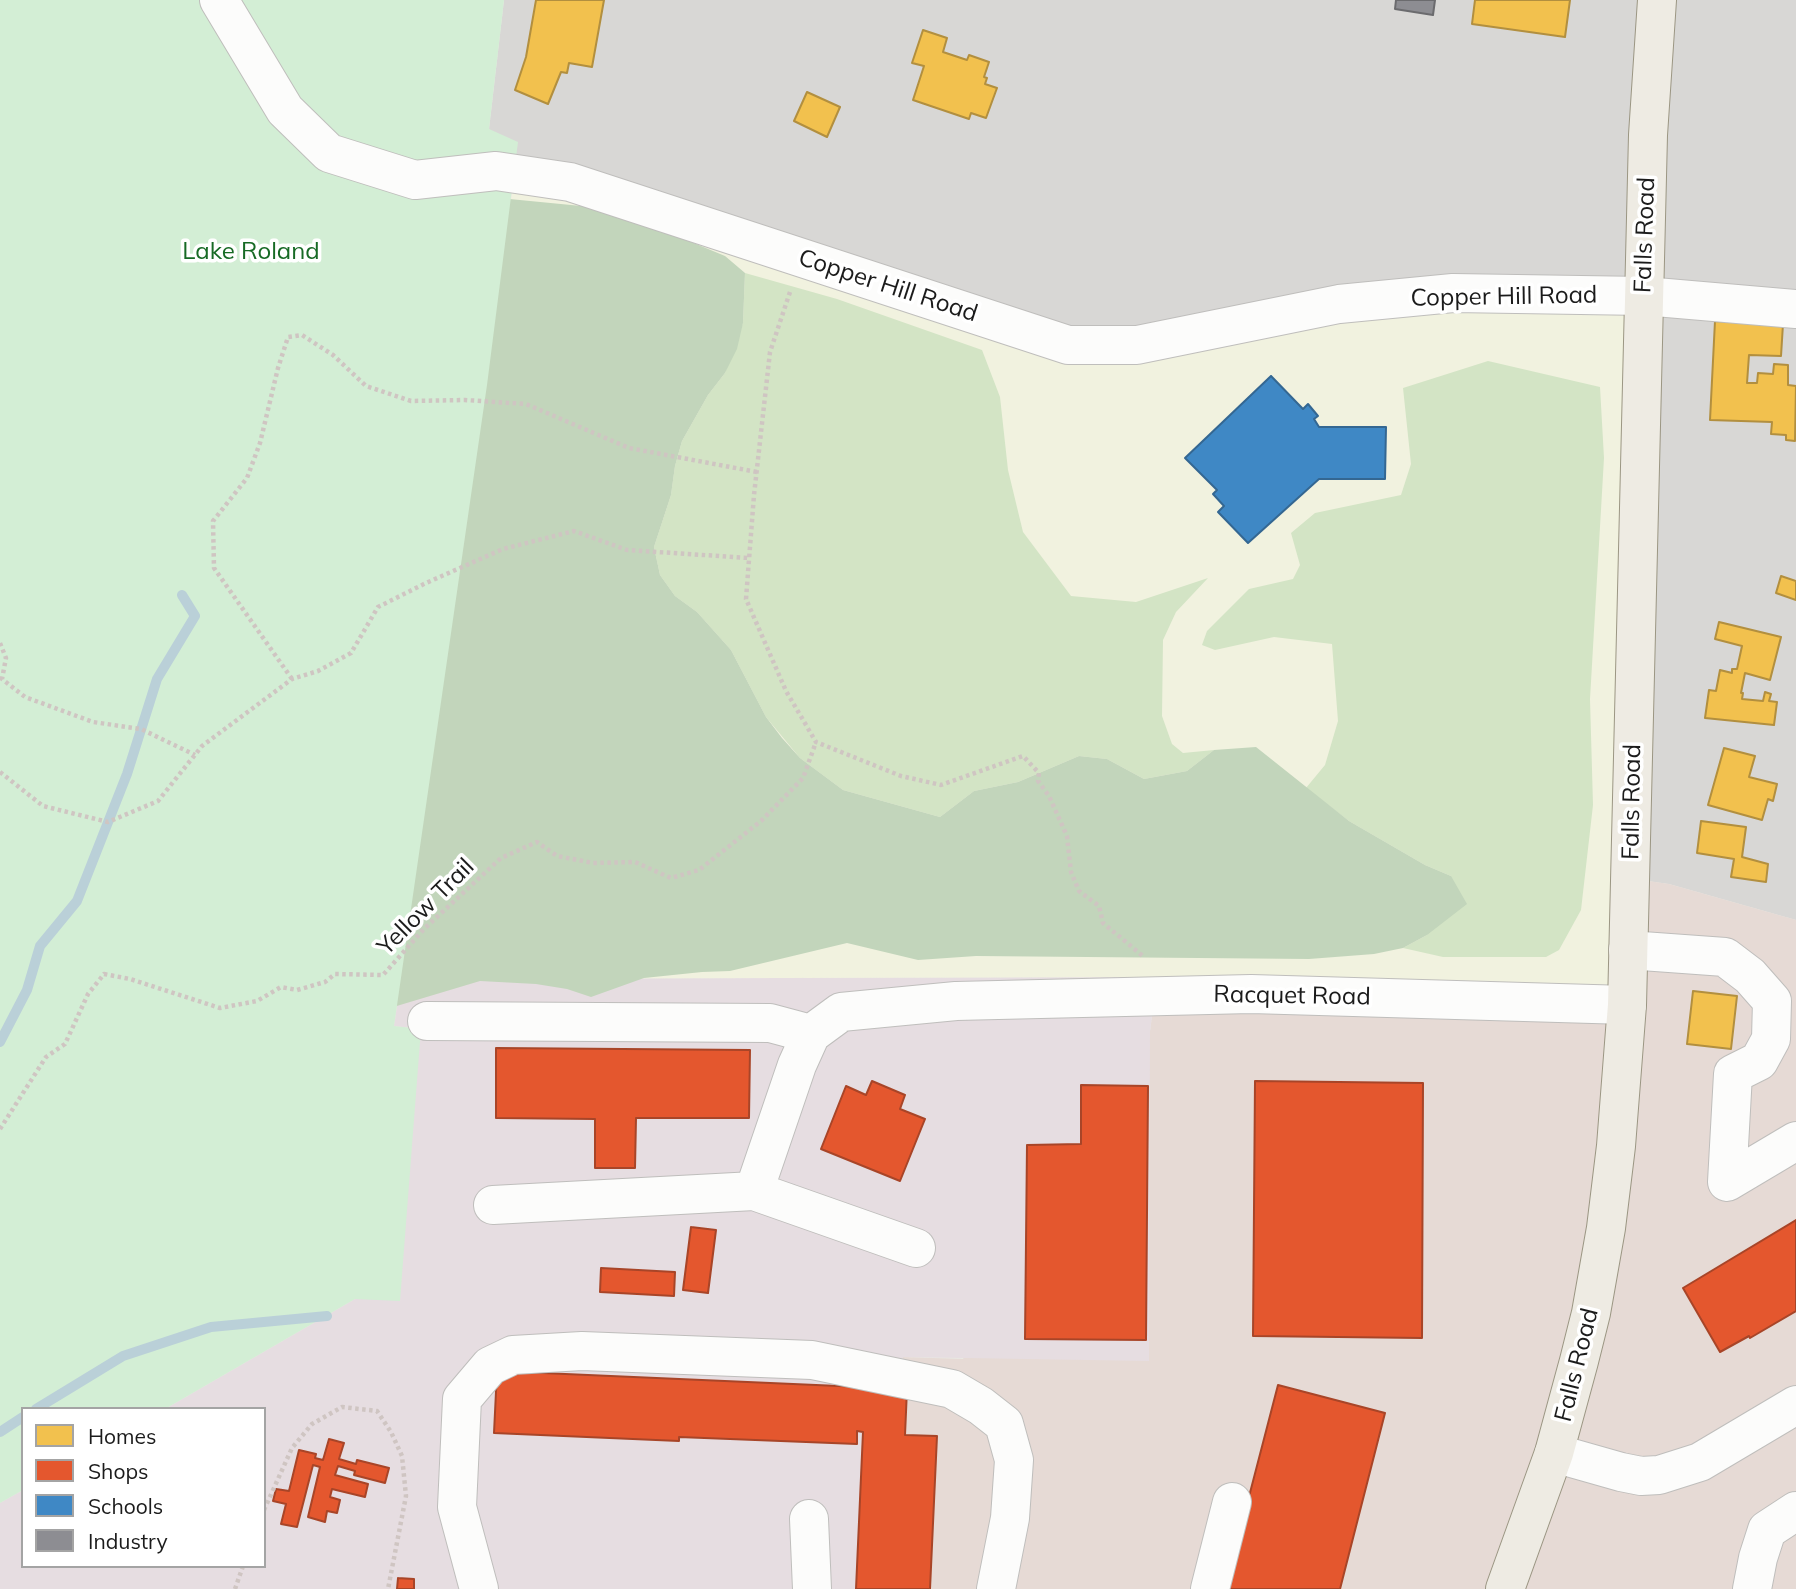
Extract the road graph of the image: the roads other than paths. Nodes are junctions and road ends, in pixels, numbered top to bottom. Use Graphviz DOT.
graph roads {
  1 [pos="219,0"];
  2 [pos="1657,0"];
  3 [pos="1644,296"];
  4 [pos="1796,309"];
  5 [pos="1628,950"];
  6 [pos="1627,1005"];
  7 [pos="427,1021"];
  8 [pos="811,1034"];
  9 [pos="1796,1141"];
  10 [pos="754,1191"];
  11 [pos="493,1205"];
  12 [pos="916,1248"];
  13 [pos="1796,1405"];
  14 [pos="1554,1453"];
  15 [pos="1232,1502"];
  16 [pos="1796,1511"];
  17 [pos="809,1519"];
  18 [pos="479,1589"];
  19 [pos="812,1589"];
  20 [pos="996,1589"];
  21 [pos="1210,1589"];
  22 [pos="1505,1589"];
  23 [pos="1752,1589"];
  1 -- 3 [label="street, Copper Hill Road"];
  2 -- 3 [label="main road, Falls Road"];
  3 -- 4 [label="street, Copper Hill Road"];
  3 -- 5 [label="main road, Falls Road"];
  5 -- 6 [label="main road, Falls Road"];
  5 -- 9 [label="street"];
  6 -- 8 [label="street, Racquet Road"];
  6 -- 14 [label="main road, Falls Road"];
  7 -- 8 [label="street"];
  8 -- 10 [label="street"];
  10 -- 11 [label="street"];
  10 -- 12 [label="street"];
  13 -- 14 [label="street"];
  14 -- 22 [label="main road, Falls Road"];
  15 -- 21 [label="street"];
  16 -- 23 [label="street"];
  17 -- 19 [label="street"];
  18 -- 20 [label="street"];
}
